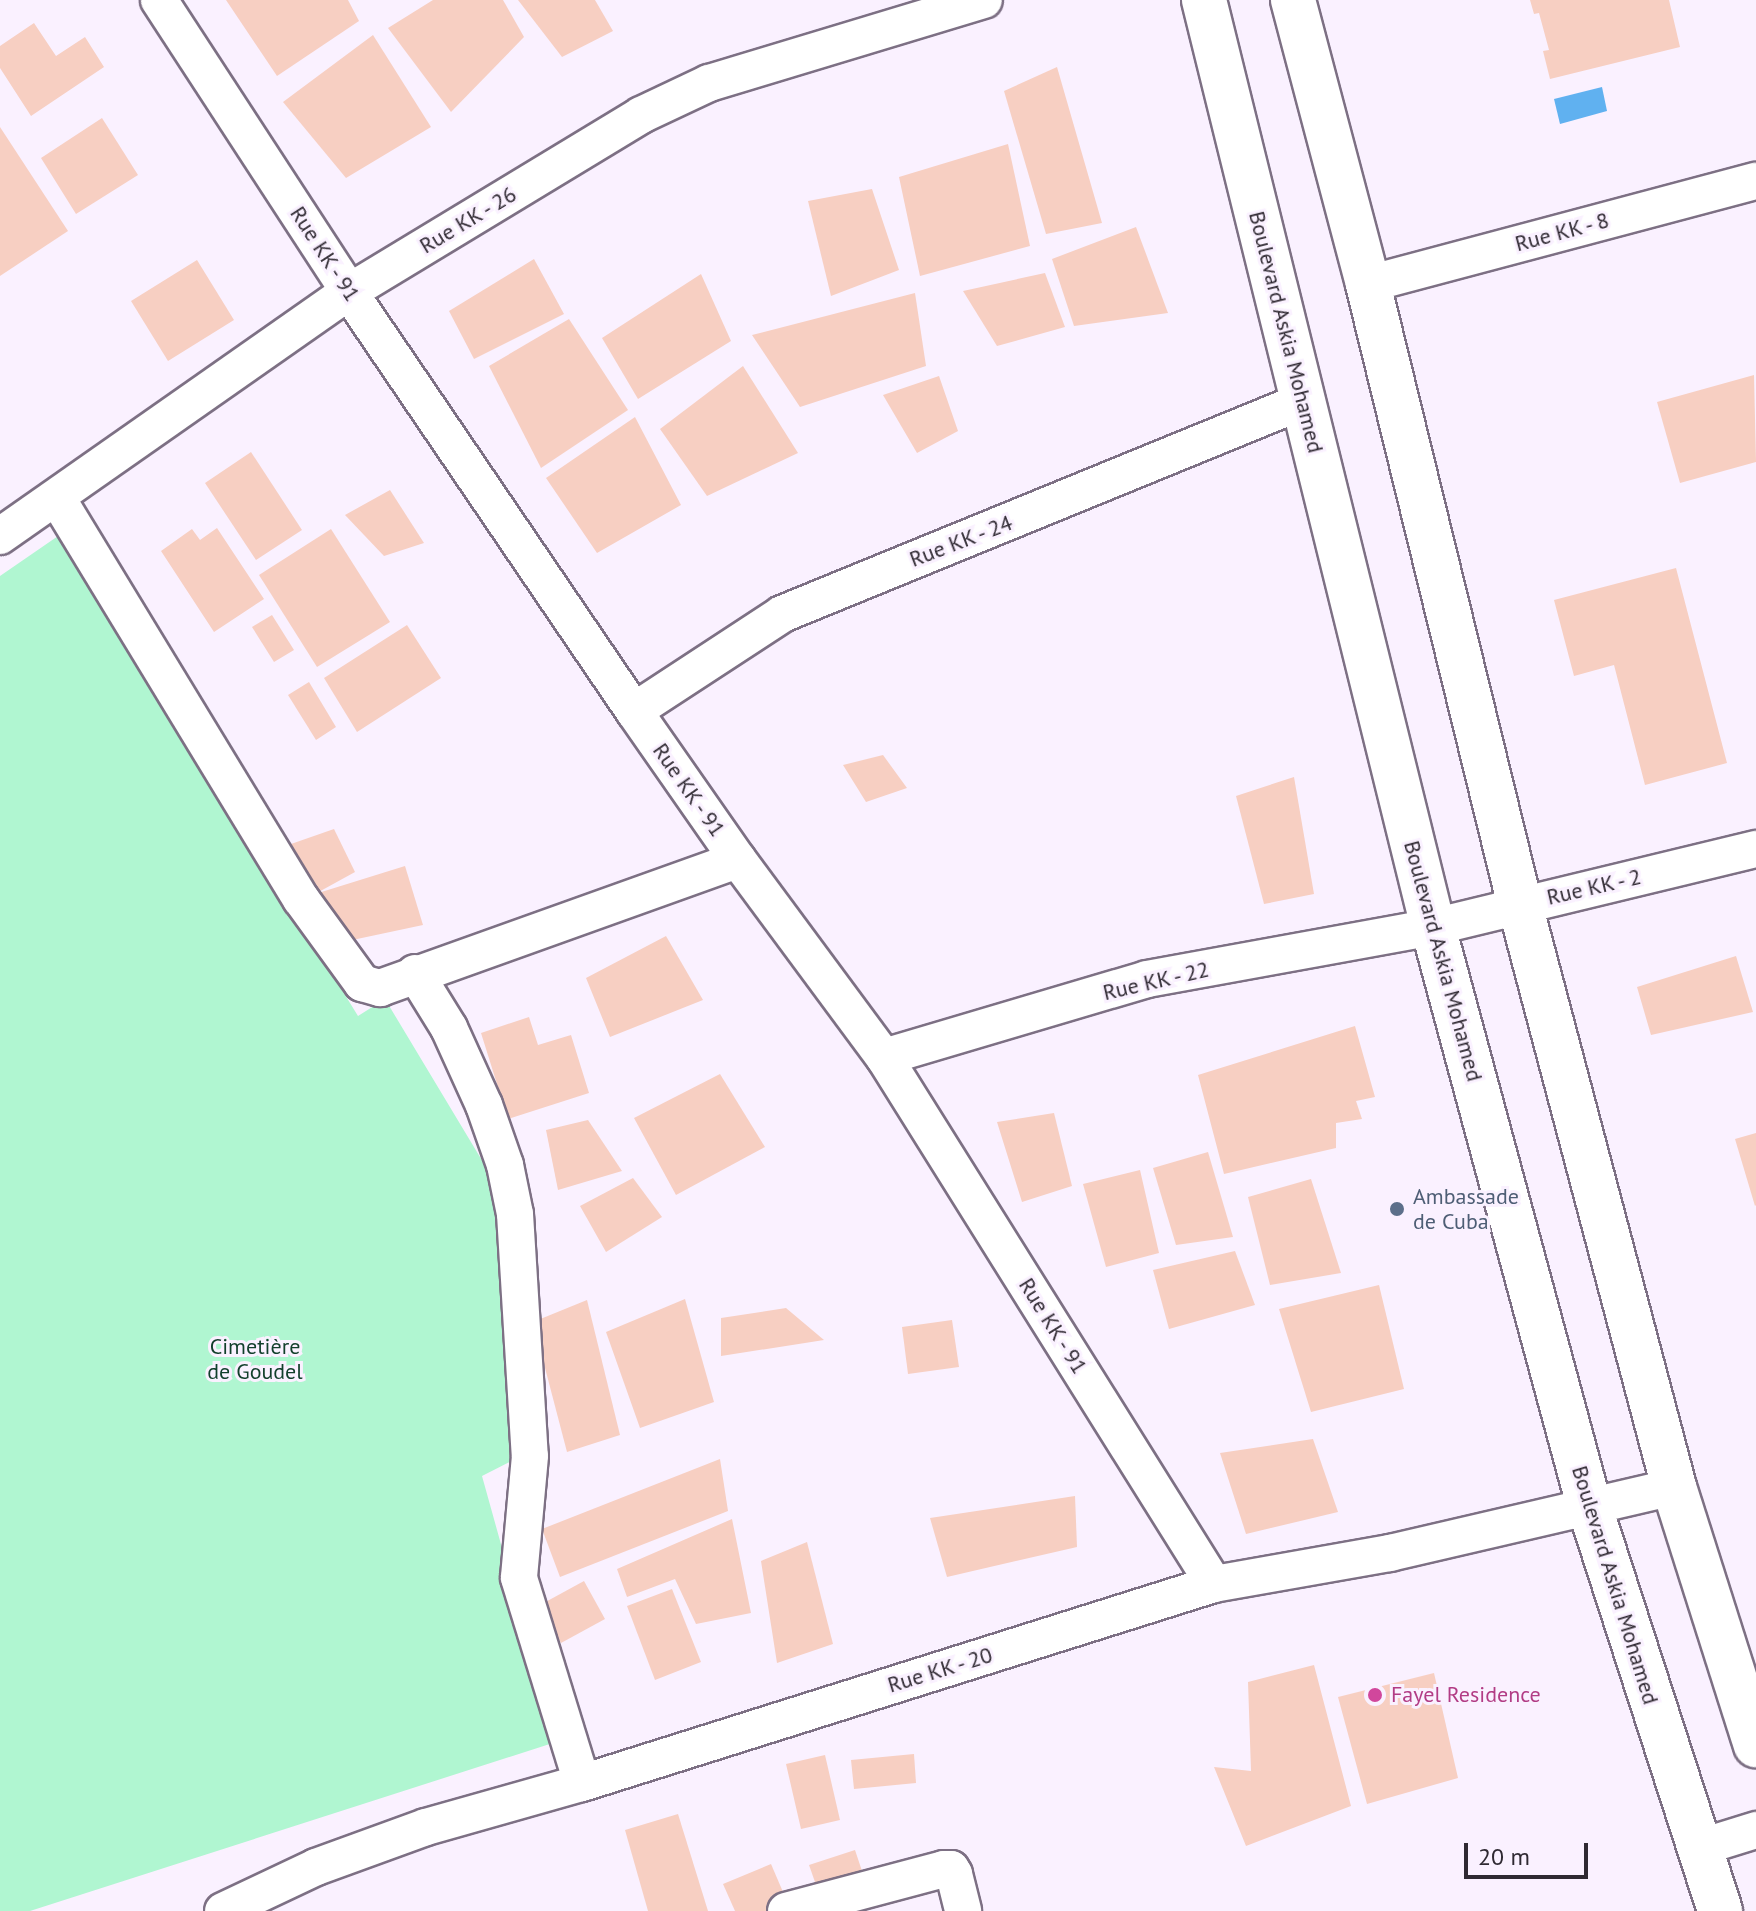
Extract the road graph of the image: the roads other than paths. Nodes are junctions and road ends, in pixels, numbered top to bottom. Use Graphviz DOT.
graph roads {
  1 [pos="159,0"];
  2 [pos="984,0"];
  3 [pos="1204,0"];
  4 [pos="1293,0"];
  5 [pos="1756,181"];
  6 [pos="1368,284"];
  7 [pos="349,292"];
  8 [pos="1303,401"];
  9 [pos="57,498"];
  10 [pos="0,536"];
  11 [pos="634,711"];
  12 [pos="1756,849"];
  13 [pos="738,860"];
  14 [pos="1520,905"];
  15 [pos="1433,927"];
  16 [pos="415,973"];
  17 [pos="884,1057"];
  18 [pos="1674,1487"];
  19 [pos="1589,1505"];
  20 [pos="1214,1584"];
  21 [pos="1756,1745"];
  22 [pos="582,1783"];
  23 [pos="1756,1830"];
  24 [pos="1698,1848"];
  25 [pos="223,1911"];
  26 [pos="786,1911"];
  27 [pos="963,1911"];
  28 [pos="1720,1911"];
  1 -- 7 [label="street, Rue KK - 91"];
  2 -- 7 [label="street, Rue KK - 26"];
  3 -- 8 [label="main road, Boulevard Askia Mohamed"];
  4 -- 6 [label="main road"];
  5 -- 6 [label="street, Rue KK - 8"];
  6 -- 14 [label="main road"];
  7 -- 9 [label="street, Rue KK - 26"];
  7 -- 11 [label="street, Rue KK - 91"];
  8 -- 11 [label="street, Rue KK - 24"];
  8 -- 15 [label="main road, Boulevard Askia Mohamed"];
  9 -- 10 [label="street, Rue KK - 26"];
  9 -- 16 [label="street"];
  11 -- 13 [label="street, Rue KK - 91"];
  12 -- 14 [label="street, Rue KK - 2"];
  13 -- 16 [label="street"];
  13 -- 17 [label="street, Rue KK - 91"];
  14 -- 15 [label="street, Rue KK - 2"];
  14 -- 18 [label="main road"];
  15 -- 17 [label="street, Rue KK - 22"];
  15 -- 19 [label="main road, Boulevard Askia Mohamed"];
  16 -- 22 [label="street"];
  17 -- 20 [label="street, Rue KK - 91"];
  18 -- 19 [label="street, Rue KK - 20"];
  18 -- 21 [label="main road"];
  19 -- 20 [label="street, Rue KK - 20"];
  19 -- 24 [label="main road, Boulevard Askia Mohamed"];
  20 -- 22 [label="street, Rue KK - 20"];
  22 -- 25 [label="street, Rue KK - 20"];
  23 -- 24 [label="street"];
  24 -- 28 [label="main road, Boulevard Askia Mohamed"];
  26 -- 27 [label="street"];
}
